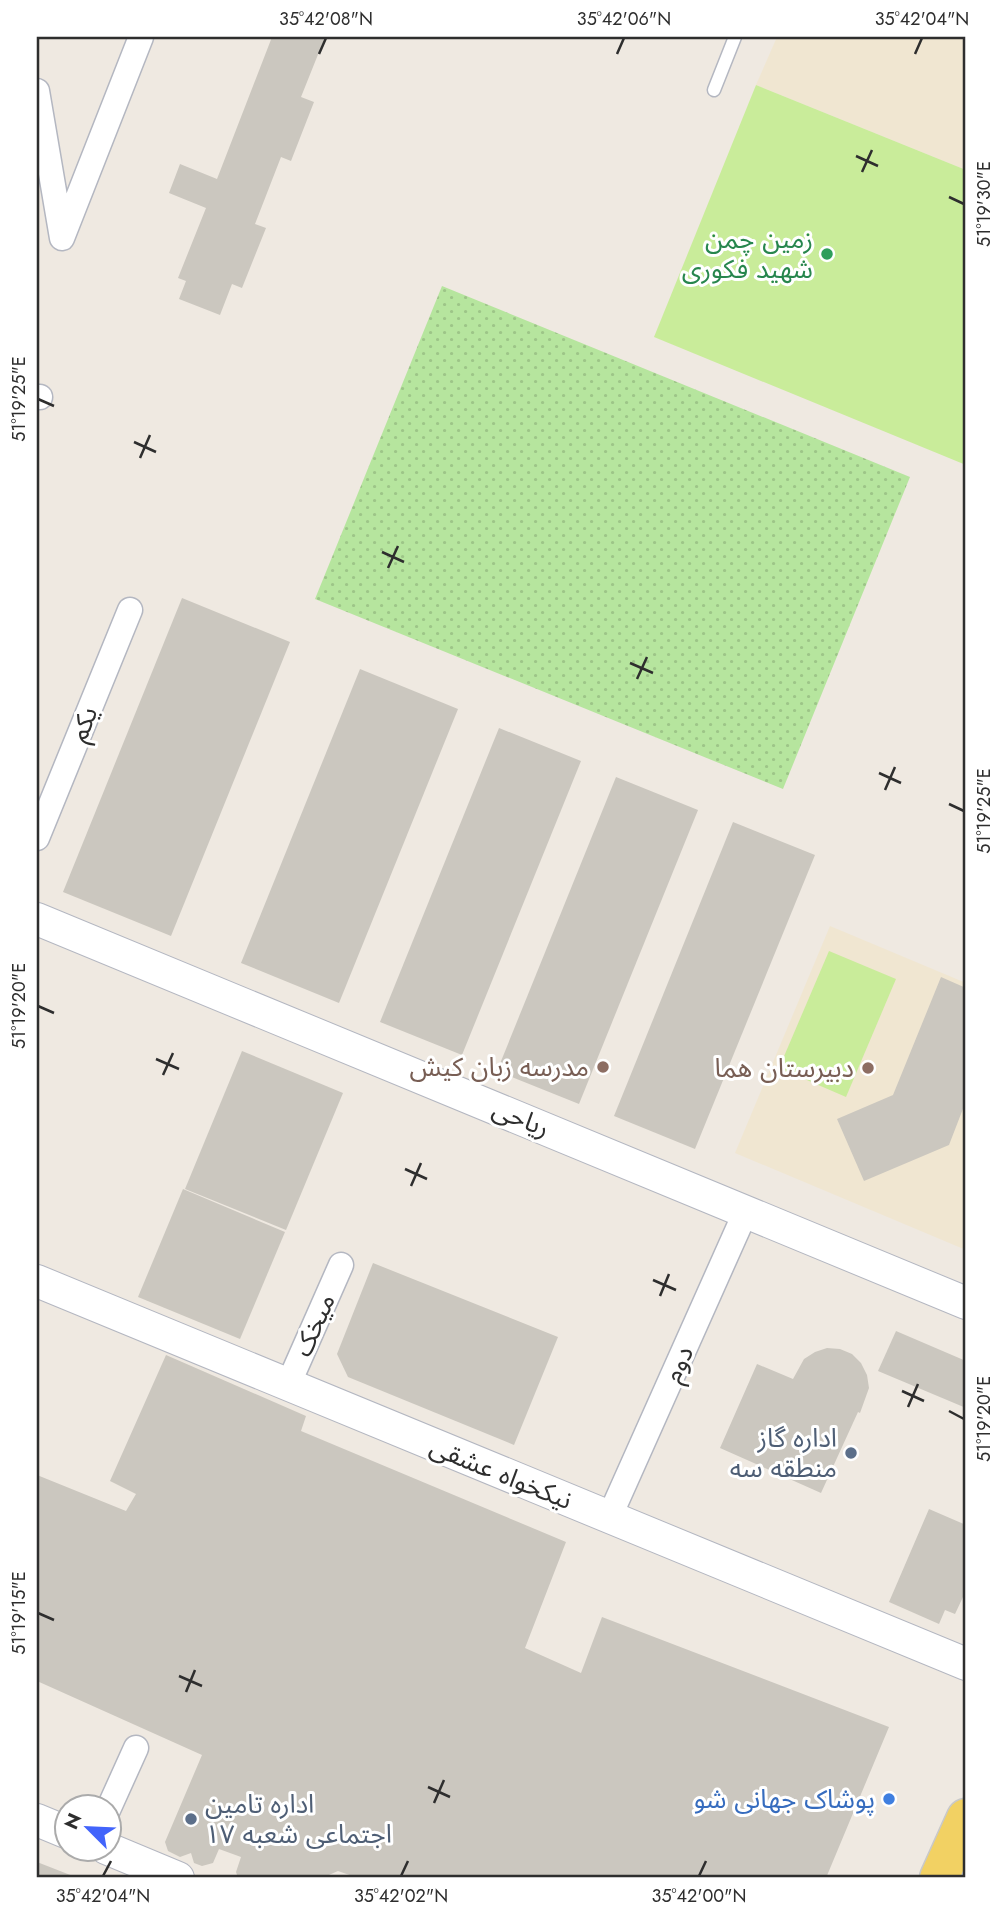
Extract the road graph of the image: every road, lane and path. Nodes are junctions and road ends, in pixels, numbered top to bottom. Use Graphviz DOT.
graph roads {
  1 [pos="141,37"];
  2 [pos="735,37"];
  3 [pos="714,90"];
  4 [pos="37,92"];
  5 [pos="130,610"];
  6 [pos="37,838"];
  7 [pos="37,919"];
  8 [pos="746,1211"];
  9 [pos="341,1265"];
  10 [pos="37,1281"];
  11 [pos="966,1303"];
  12 [pos="288,1385"];
  13 [pos="609,1518"];
  14 [pos="966,1664"];
  15 [pos="136,1748"];
  16 [pos="116,1792"];
  17 [pos="966,1818"];
  18 [pos="122,1855"];
  19 [pos="178,1878"];
  20 [pos="939,1878"];
  1 -- 4 [label="street"];
  2 -- 3 [label="lane"];
  5 -- 6 [label="street, یکم"];
  7 -- 8 [label="street, ریاحی"];
  8 -- 11 [label="street, ریاحی"];
  8 -- 13 [label="street, دوم"];
  9 -- 12 [label="street, میخک"];
  10 -- 12 [label="street, نیکخواه عشقی"];
  12 -- 13 [label="street, نیکخواه عشقی"];
  13 -- 14 [label="street, نیکخواه عشقی"];
  15 -- 16 [label="street"];
  17 -- 20 [label="main road"];
  18 -- 19 [label="street"];
}
